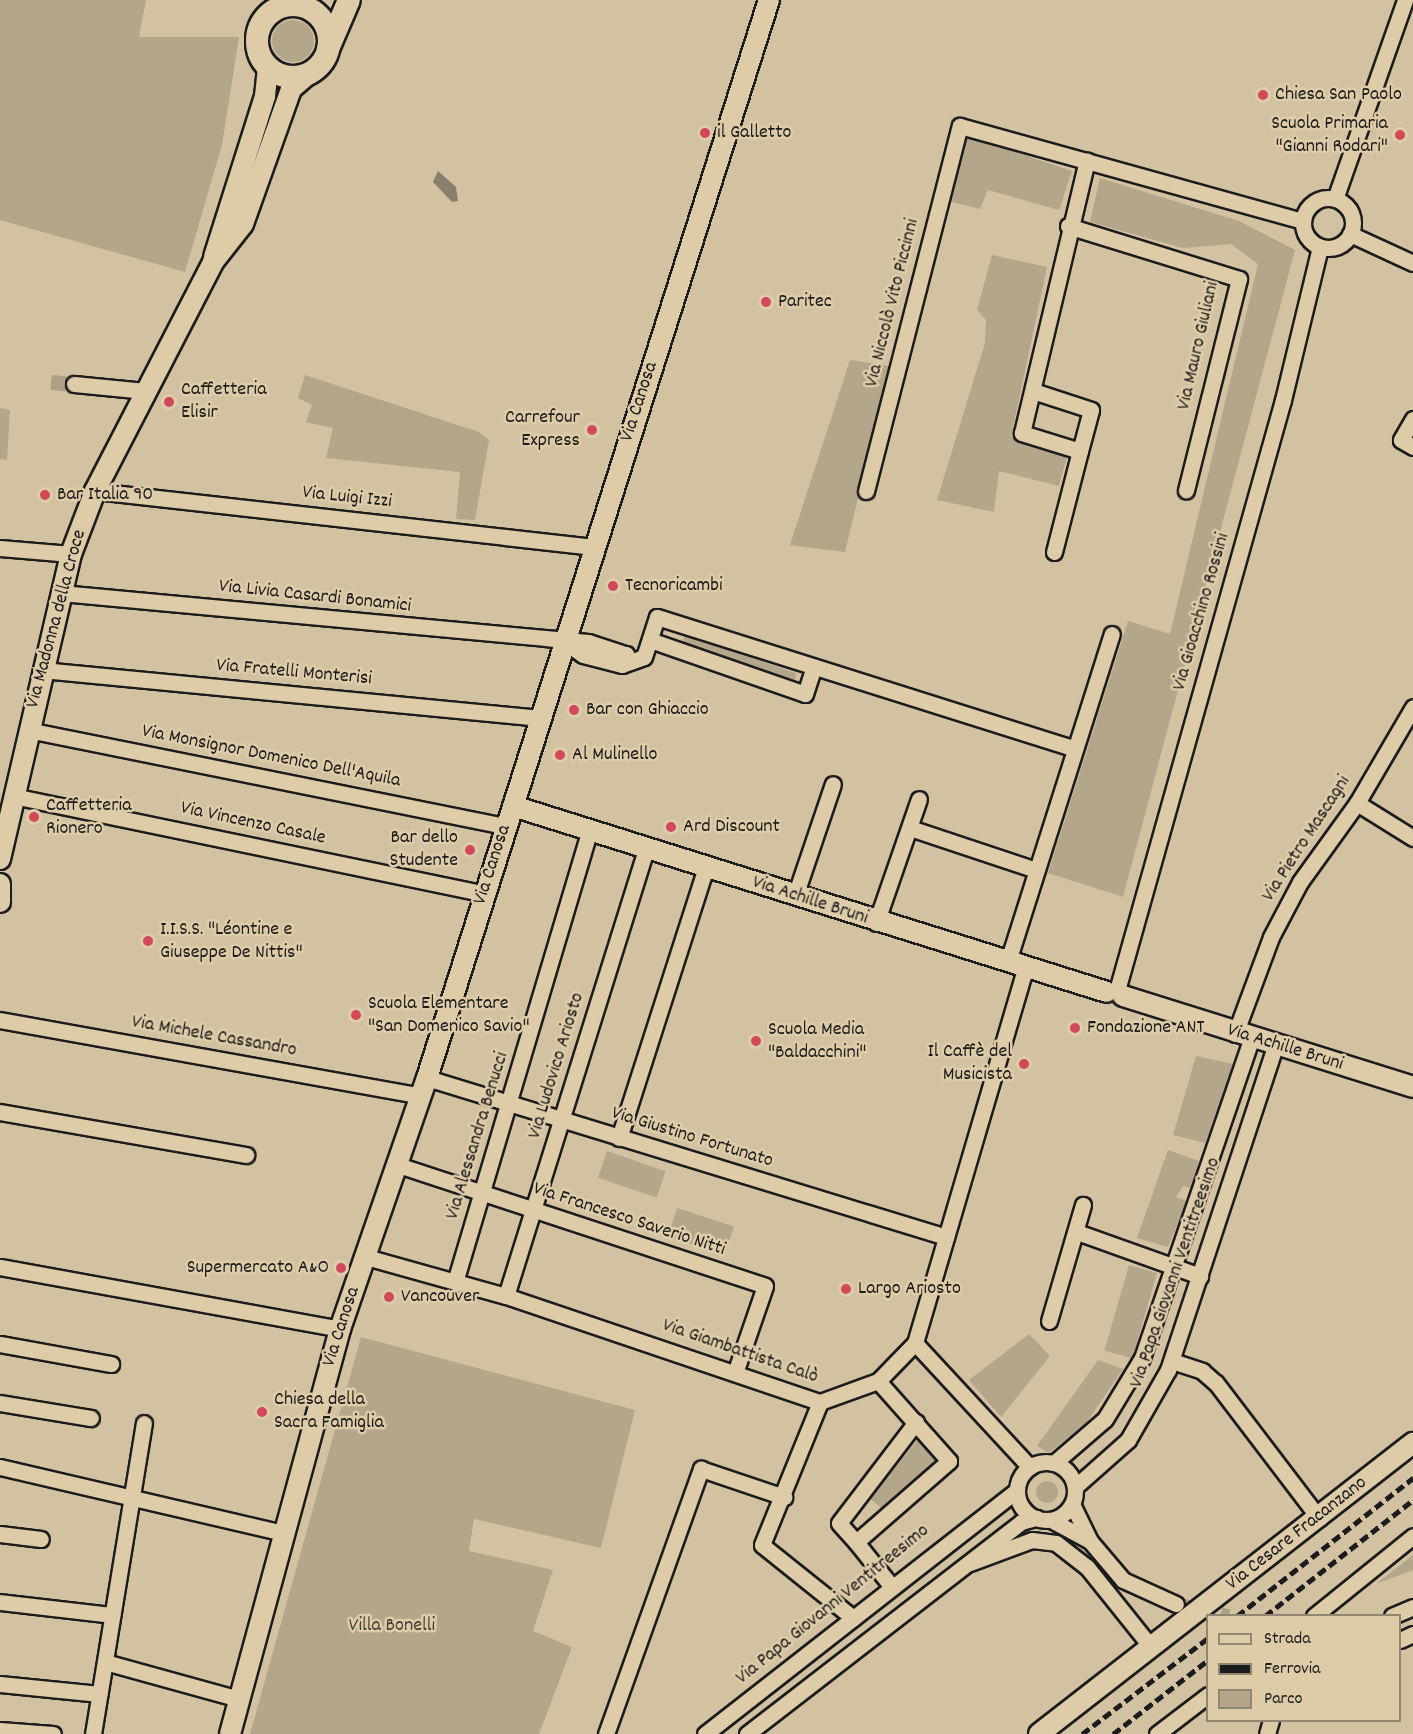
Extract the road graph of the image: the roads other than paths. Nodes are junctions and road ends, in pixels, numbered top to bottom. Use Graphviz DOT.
graph roads {
  1 [pos="348,0"];
  2 [pos="769,0"];
  3 [pos="1405,0"];
  4 [pos="308,7"];
  5 [pos="268,8"];
  6 [pos="326,54"];
  7 [pos="268,67"];
  8 [pos="308,74"];
  9 [pos="1087,161"];
  10 [pos="1335,199"];
  11 [pos="1303,221"];
  12 [pos="1068,226"];
  13 [pos="1350,234"];
  14 [pos="1320,247"];
  15 [pos="213,262"];
  16 [pos="1413,263"];
  17 [pos="74,384"];
  18 [pos="147,391"];
  19 [pos="1033,391"];
  20 [pos="1413,419"];
  21 [pos="1413,447"];
  22 [pos="1080,451"];
  23 [pos="1186,490"];
  24 [pos="95,491"];
  25 [pos="866,491"];
  26 [pos="594,547"];
  27 [pos="0,548"];
  28 [pos="1054,552"];
  29 [pos="70,554"];
  30 [pos="60,593"];
  31 [pos="1112,634"];
  32 [pos="650,640"];
  33 [pos="565,642"];
  34 [pos="42,670"];
  35 [pos="813,670"];
  36 [pos="1413,707"];
  37 [pos="542,718"];
  38 [pos="27,730"];
  39 [pos="1076,749"];
  40 [pos="833,784"];
  41 [pos="13,796"];
  42 [pos="919,800"];
  43 [pos="1357,803"];
  44 [pos="513,806"];
  45 [pos="506,826"];
  46 [pos="910,828"];
  47 [pos="590,829"];
  48 [pos="1413,838"];
  49 [pos="646,848"];
  50 [pos="0,859"];
  51 [pos="706,867"];
  52 [pos="1036,870"];
  53 [pos="0,884"];
  54 [pos="483,893"];
  55 [pos="795,896"];
  56 [pos="0,902"];
  57 [pos="876,923"];
  58 [pos="1017,963"];
  59 [pos="1116,992"];
  60 [pos="0,1020"];
  61 [pos="1243,1036"];
  62 [pos="1275,1047"];
  63 [pos="424,1087"];
  64 [pos="1413,1087"];
  65 [pos="511,1104"];
  66 [pos="0,1112"];
  67 [pos="563,1119"];
  68 [pos="619,1138"];
  69 [pos="246,1155"];
  70 [pos="398,1165"];
  71 [pos="483,1194"];
  72 [pos="1083,1205"];
  73 [pos="535,1212"];
  74 [pos="1077,1232"];
  75 [pos="946,1237"];
  76 [pos="366,1257"];
  77 [pos="0,1267"];
  78 [pos="1172,1268"];
  79 [pos="1200,1276"];
  80 [pos="455,1282"];
  81 [pos="506,1296"];
  82 [pos="1049,1321"];
  83 [pos="340,1329"];
  84 [pos="915,1342"];
  85 [pos="0,1344"];
  86 [pos="1172,1361"];
  87 [pos="111,1364"];
  88 [pos="736,1370"];
  89 [pos="878,1381"];
  90 [pos="820,1402"];
  91 [pos="0,1403"];
  92 [pos="91,1418"];
  93 [pos="916,1422"];
  94 [pos="144,1423"];
  95 [pos="1413,1443"];
  96 [pos="1054,1463"];
  97 [pos="0,1467"];
  98 [pos="1030,1467"];
  99 [pos="1075,1487"];
  100 [pos="1017,1490"];
  101 [pos="130,1495"];
  102 [pos="784,1497"];
  103 [pos="1072,1504"];
  104 [pos="1319,1518"];
  105 [pos="1044,1519"];
  106 [pos="283,1533"];
  107 [pos="0,1534"];
  108 [pos="1413,1536"];
  109 [pos="41,1539"];
  110 [pos="1090,1541"];
  111 [pos="856,1542"];
  112 [pos="967,1563"];
  113 [pos="891,1587"];
  114 [pos="0,1602"];
  115 [pos="1176,1604"];
  116 [pos="1413,1607"];
  117 [pos="1316,1614"];
  118 [pos="1397,1614"];
  119 [pos="112,1615"];
  120 [pos="853,1618"];
  121 [pos="1151,1647"];
  122 [pos="105,1662"];
  123 [pos="0,1684"];
  124 [pos="100,1694"];
  125 [pos="1206,1697"];
  126 [pos="239,1699"];
  127 [pos="0,1730"];
  128 [pos="54,1734"];
  129 [pos="93,1734"];
  130 [pos="230,1734"];
  131 [pos="606,1734"];
  132 [pos="705,1734"];
  133 [pos="747,1734"];
  134 [pos="1039,1734"];
  135 [pos="1157,1734"];
  1 -- 4 [label="main road"];
  1 -- 6 [label="main road"];
  2 -- 26 [label="street, Via Canosa"];
  3 -- 10 [label="street"];
  4 -- 5 [label="main road"];
  4 -- 6 [label="main road"];
  5 -- 7 [label="main road"];
  6 -- 8 [label="main road"];
  7 -- 8 [label="main road"];
  7 -- 15 [label="street, Via Madonna della Croce"];
  8 -- 15 [label="street, Via Madonna della Croce"];
  9 -- 11 [label="street"];
  9 -- 12 [label="street"];
  9 -- 25 [label="street, Via Niccolò Vito Piccinni"];
  10 -- 11 [label="street"];
  10 -- 13 [label="street"];
  11 -- 14 [label="street"];
  12 -- 19 [label="street"];
  12 -- 23 [label="street, Via Mauro Giuliani"];
  13 -- 14 [label="street"];
  13 -- 16 [label="street"];
  14 -- 59 [label="street, Via Gioacchino Rossini"];
  15 -- 18 [label="street, Via Madonna della Croce"];
  17 -- 18 [label="street"];
  18 -- 24 [label="street, Via Madonna della Croce"];
  19 -- 22 [label="street"];
  19 -- 22 [label="street"];
  20 -- 21 [label="street"];
  22 -- 28 [label="street"];
  24 -- 26 [label="street, Via Luigi Izzi"];
  24 -- 29 [label="street, Via Madonna della Croce"];
  26 -- 33 [label="street, Via Canosa"];
  27 -- 29 [label="street"];
  29 -- 30 [label="street, Via Madonna della Croce"];
  30 -- 33 [label="street, Via Livia Casardi Bonamici"];
  30 -- 34 [label="street, Via Madonna della Croce"];
  31 -- 39 [label="street, Via Giambattista Calò"];
  32 -- 33 [label="street, Via Livia Casardi Bonamici"];
  32 -- 35 [label="street"];
  32 -- 35 [label="street"];
  33 -- 37 [label="street, Via Canosa"];
  34 -- 37 [label="street, Via Fratelli Monterisi"];
  34 -- 38 [label="street, Via Madonna della Croce"];
  35 -- 39 [label="street"];
  36 -- 43 [label="street, Via Pietro Mascagni"];
  37 -- 44 [label="street, Via Canosa"];
  38 -- 41 [label="street, Via Madonna della Croce"];
  38 -- 45 [label="street, Via Monsignor Domenico Dell'Aquila"];
  39 -- 52 [label="street, Via Giambattista Calò"];
  40 -- 55 [label="street"];
  41 -- 50 [label="street, Via Madonna della Croce"];
  41 -- 54 [label="street, Via Vincenzo Casale"];
  42 -- 46 [label="street"];
  43 -- 48 [label="street"];
  43 -- 61 [label="street, Via Pietro Mascagni"];
  44 -- 45 [label="street, Via Canosa"];
  44 -- 47 [label="street, Via Achille Bruni"];
  45 -- 54 [label="street, Via Canosa"];
  46 -- 52 [label="street"];
  46 -- 57 [label="street"];
  47 -- 49 [label="street, Via Achille Bruni"];
  47 -- 65 [label="street, Via Alessandra Benucci"];
  49 -- 51 [label="street, Via Achille Bruni"];
  49 -- 67 [label="street, Via Ludovico Ariosto"];
  51 -- 55 [label="street, Via Achille Bruni"];
  51 -- 68 [label="street"];
  52 -- 58 [label="street, Via Giambattista Calò"];
  53 -- 56 [label="street"];
  54 -- 63 [label="street, Via Canosa"];
  55 -- 57 [label="street, Via Achille Bruni"];
  57 -- 58 [label="street, Via Achille Bruni"];
  58 -- 59 [label="street, Via Achille Bruni"];
  58 -- 75 [label="street, Via Giambattista Calò"];
  59 -- 61 [label="street, Via Achille Bruni"];
  60 -- 63 [label="street, Via Michele Cassandro"];
  61 -- 62 [label="street, Via Achille Bruni"];
  61 -- 78 [label="street, Via Papa Giovanni Ventitreesimo"];
  62 -- 64 [label="street, Via Achille Bruni"];
  62 -- 79 [label="street, Via Papa Giovanni Ventitreesimo"];
  63 -- 65 [label="street, Via Giustino Fortunato"];
  63 -- 70 [label="street, Via Canosa"];
  65 -- 67 [label="street, Via Giustino Fortunato"];
  65 -- 71 [label="street, Via Alessandra Benucci"];
  66 -- 69 [label="street"];
  67 -- 68 [label="street, Via Giustino Fortunato"];
  67 -- 73 [label="street, Via Ludovico Ariosto"];
  68 -- 75 [label="street, Via Giustino Fortunato"];
  70 -- 71 [label="street, Via Francesco Saverio Nitti"];
  70 -- 76 [label="street, Via Canosa"];
  71 -- 73 [label="street, Via Francesco Saverio Nitti"];
  71 -- 80 [label="street, Via Alessandra Benucci"];
  72 -- 74 [label="street"];
  73 -- 81 [label="street, Via Ludovico Ariosto"];
  73 -- 88 [label="street, Via Francesco Saverio Nitti"];
  74 -- 78 [label="street"];
  74 -- 82 [label="street"];
  75 -- 84 [label="street, Via Giambattista Calò"];
  76 -- 80 [label="street, Via Giambattista Calò"];
  76 -- 83 [label="street, Via Canosa"];
  77 -- 83 [label="street"];
  78 -- 79 [label="street"];
  78 -- 96 [label="street, Via Papa Giovanni Ventitreesimo"];
  79 -- 86 [label="street, Via Papa Giovanni Ventitreesimo"];
  80 -- 81 [label="street, Via Giambattista Calò"];
  81 -- 88 [label="street, Via Giambattista Calò"];
  83 -- 106 [label="street, Via Canosa"];
  84 -- 89 [label="street, Via Giambattista Calò"];
  84 -- 98 [label="street"];
  85 -- 87 [label="street"];
  86 -- 99 [label="street, Via Papa Giovanni Ventitreesimo"];
  86 -- 104 [label="street"];
  88 -- 90 [label="street, Via Giambattista Calò"];
  89 -- 90 [label="street, Via Giambattista Calò"];
  89 -- 93 [label="street"];
  90 -- 102 [label="street"];
  91 -- 92 [label="street"];
  93 -- 111 [label="street"];
  93 -- 111 [label="street"];
  94 -- 101 [label="street"];
  95 -- 104 [label="street, Via Cesare Fracanzano"];
  96 -- 98 [label="street"];
  96 -- 99 [label="street"];
  97 -- 101 [label="street"];
  98 -- 100 [label="street"];
  99 -- 103 [label="street"];
  100 -- 105 [label="street"];
  100 -- 113 [label="street, Via Papa Giovanni Ventitreesimo"];
  101 -- 106 [label="street"];
  101 -- 119 [label="street"];
  102 -- 120 [label="street"];
  102 -- 131 [label="street"];
  103 -- 105 [label="street"];
  103 -- 110 [label="street"];
  104 -- 121 [label="street, Via Cesare Fracanzano"];
  105 -- 110 [label="street"];
  105 -- 112 [label="street"];
  106 -- 126 [label="street, Via Canosa"];
  107 -- 109 [label="street"];
  108 -- 117 [label="street"];
  110 -- 115 [label="street"];
  111 -- 113 [label="street"];
  112 -- 121 [label="street"];
  112 -- 133 [label="street"];
  113 -- 120 [label="street, Via Papa Giovanni Ventitreesimo"];
  114 -- 119 [label="street"];
  116 -- 118 [label="street"];
  119 -- 122 [label="street"];
  120 -- 132 [label="street, Via Papa Giovanni Ventitreesimo"];
  121 -- 134 [label="street, Via Cesare Fracanzano"];
  122 -- 124 [label="street"];
  122 -- 126 [label="street"];
  123 -- 124 [label="street"];
  124 -- 129 [label="street"];
  125 -- 135 [label="street"];
  126 -- 130 [label="street, Via Canosa"];
  127 -- 128 [label="street"];
}
